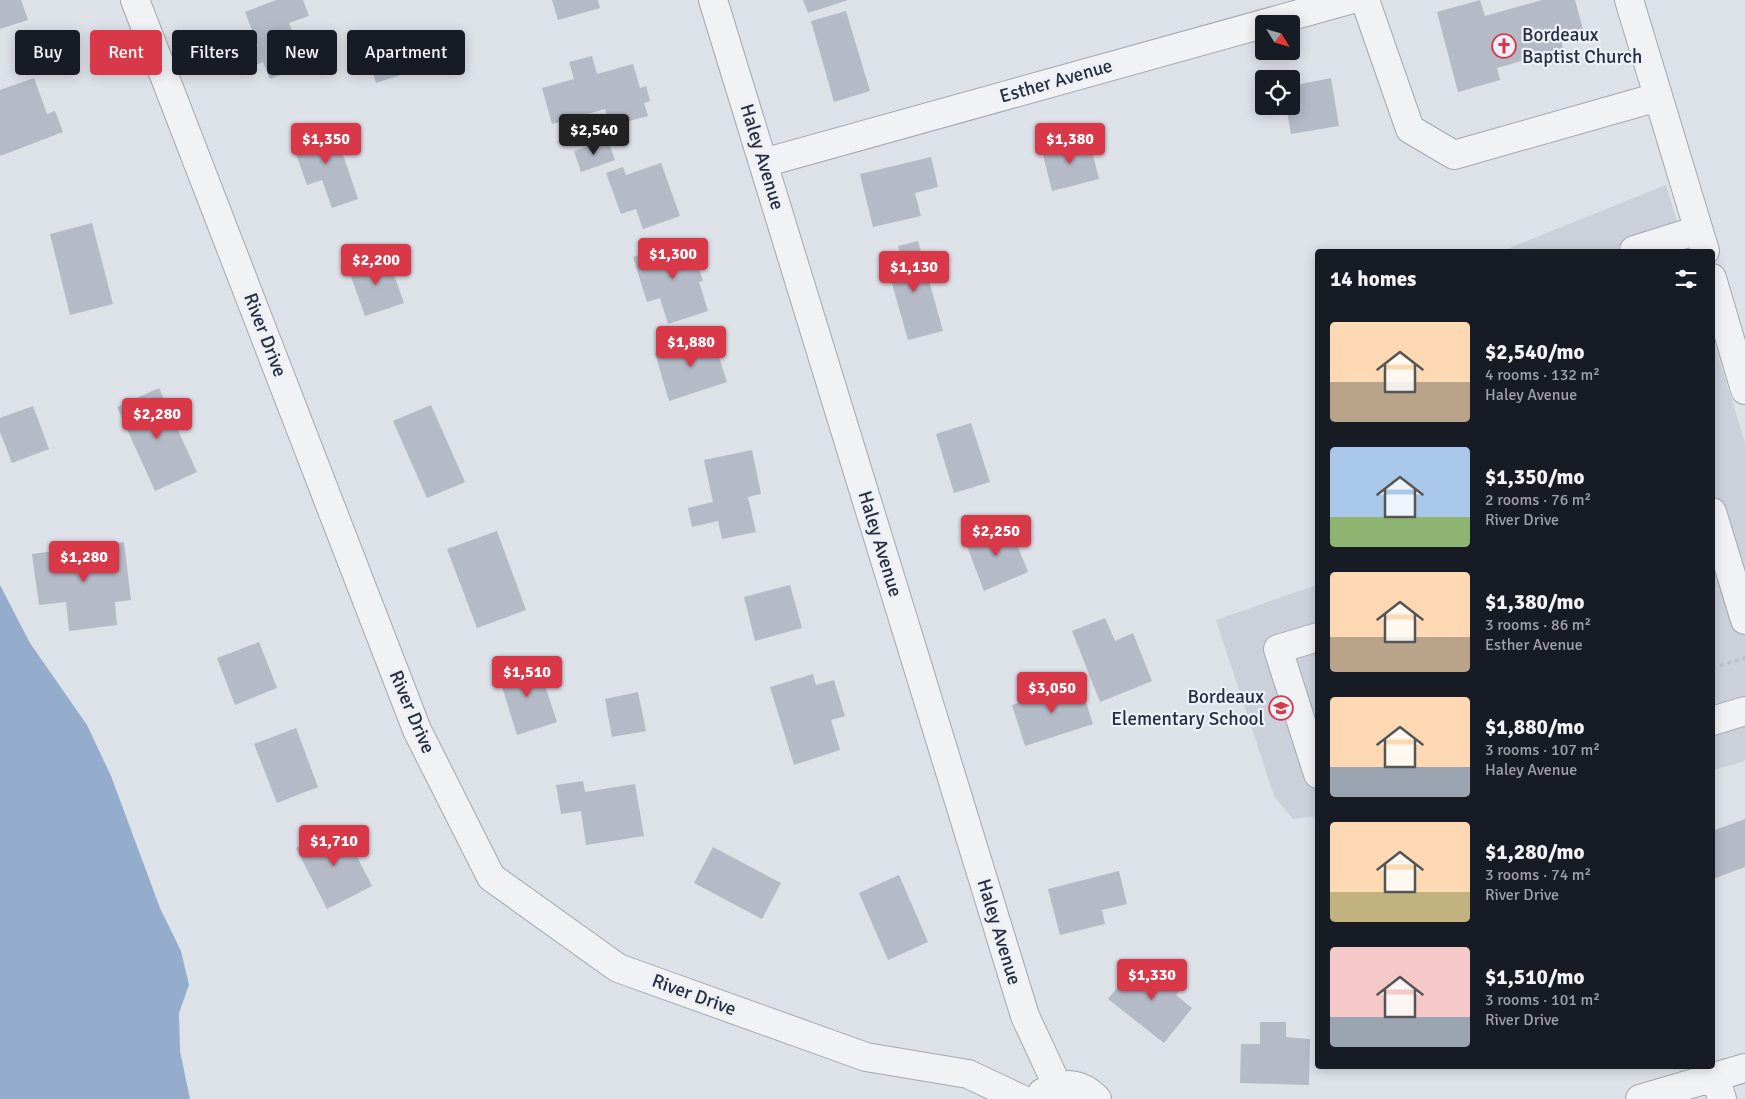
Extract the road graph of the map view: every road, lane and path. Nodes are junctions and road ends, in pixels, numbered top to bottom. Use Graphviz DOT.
graph roads {
  1 [pos="135,0"];
  2 [pos="713,0"];
  3 [pos="1349,0"];
  4 [pos="1366,0"];
  5 [pos="1629,0"];
  6 [pos="1658,97"];
  7 [pos="763,163"];
  8 [pos="1701,240"];
  9 [pos="1641,249"];
  10 [pos="1715,288"];
  11 [pos="1745,390"];
  12 [pos="1715,522"];
  13 [pos="1745,620"];
  14 [pos="1315,638"];
  15 [pos="1745,658"];
  16 [pos="1715,667"];
  17 [pos="1745,711"];
  18 [pos="1715,720"];
  19 [pos="1315,765"];
  20 [pos="1745,1068"];
  21 [pos="1719,1087"];
  22 [pos="1047,1092"];
  23 [pos="1021,1099"];
  24 [pos="1097,1099"];
  25 [pos="1640,1099"];
  1 -- 23 [label="street, River Drive"];
  2 -- 7 [label="street, Haley Avenue"];
  3 -- 7 [label="street, Esther Avenue"];
  4 -- 6 [label="street"];
  5 -- 6 [label="street"];
  6 -- 8 [label="street"];
  7 -- 22 [label="street, Haley Avenue"];
  8 -- 9 [label="street"];
  10 -- 11 [label="street"];
  12 -- 13 [label="street"];
  14 -- 19 [label="street"];
  15 -- 16 [label="path"];
  17 -- 18 [label="street"];
  20 -- 21 [label="street"];
  21 -- 25 [label="street"];
  22 -- 24 [label="street"];
}
